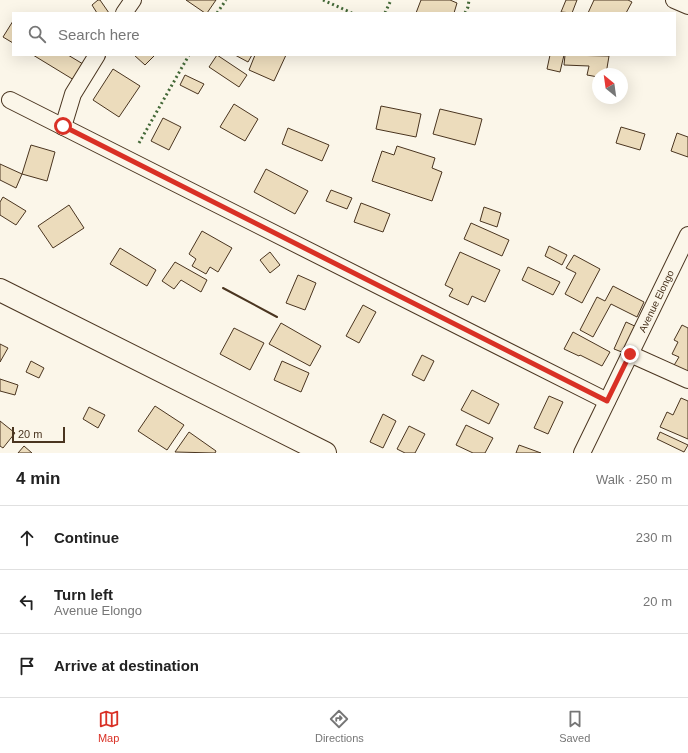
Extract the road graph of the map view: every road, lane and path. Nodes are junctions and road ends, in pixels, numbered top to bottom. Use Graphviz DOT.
graph roads {
  1 [pos="133,0"];
  2 [pos="674,0"];
  3 [pos="688,6"];
  4 [pos="125,12"];
  5 [pos="96,56"];
  6 [pos="10,100"];
  7 [pos="63,126"];
  8 [pos="688,235"];
  9 [pos="0,290"];
  10 [pos="630,354"];
  11 [pos="688,380"];
  12 [pos="607,401"];
  13 [pos="325,453"];
  14 [pos="582,453"];
  1 -- 4 [label="street"];
  2 -- 3 [label="street"];
  5 -- 7 [label="street"];
  6 -- 7 [label="street"];
  7 -- 12 [label="street"];
  8 -- 10 [label="street, Avenue Elongo"];
  9 -- 13 [label="street"];
  10 -- 11 [label="street"];
  10 -- 12 [label="street, Avenue Elongo"];
  12 -- 14 [label="street, Avenue Elongo"];
}
